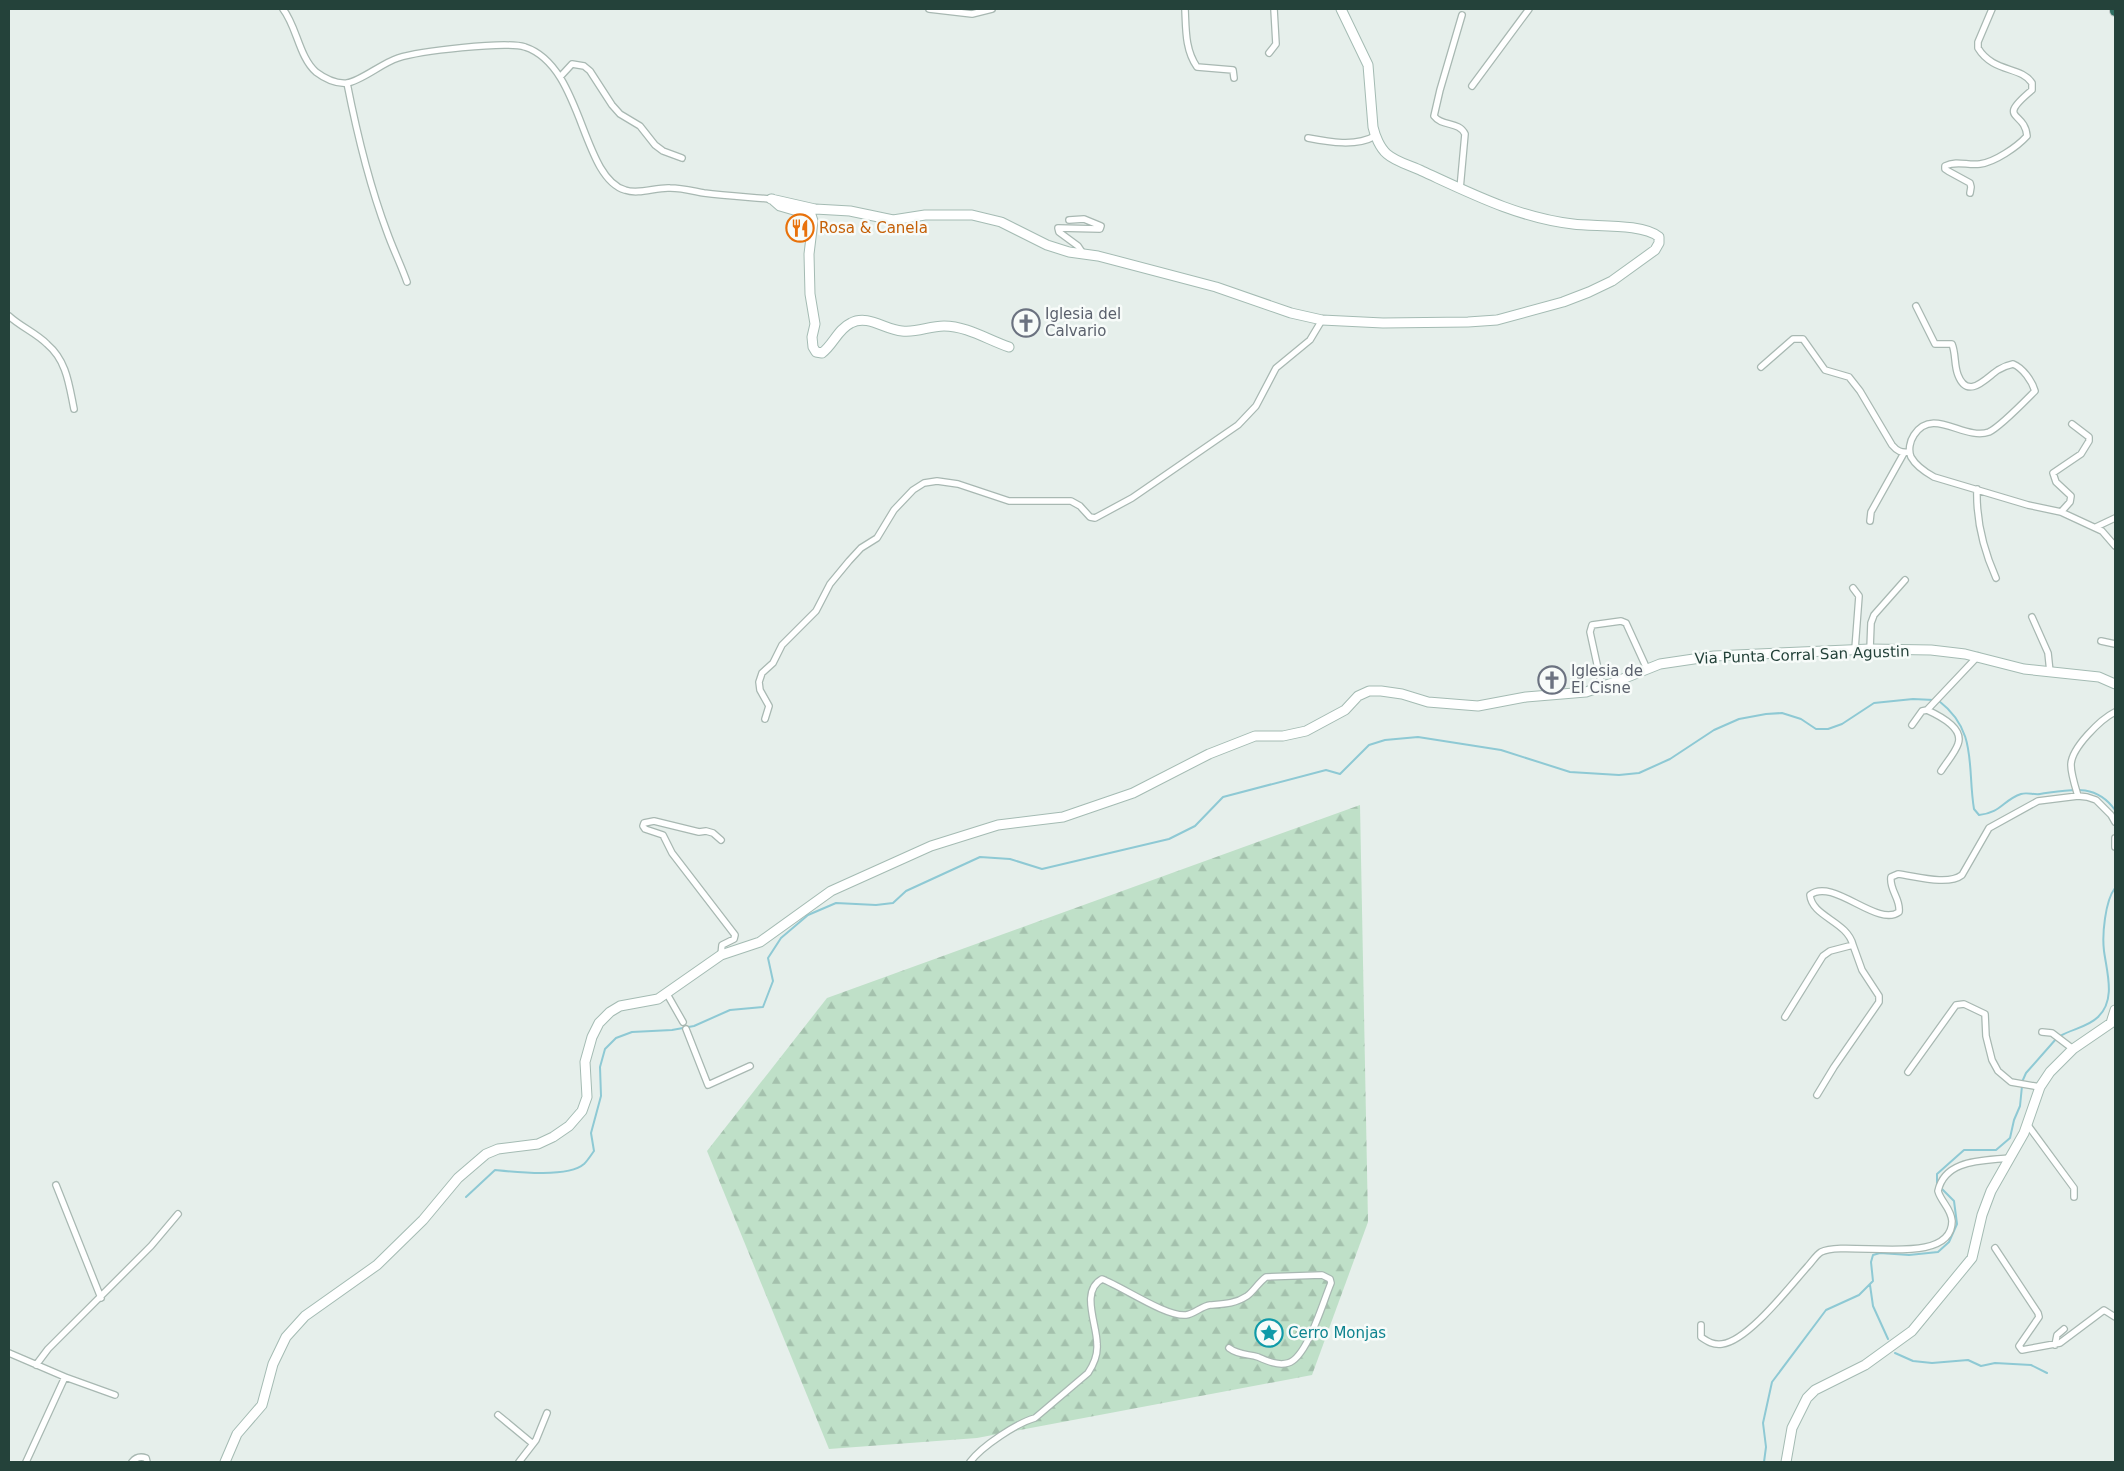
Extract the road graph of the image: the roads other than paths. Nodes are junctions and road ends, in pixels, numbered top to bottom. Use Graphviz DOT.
graph roads {
  1 [pos="282,9"];
  2 [pos="929,9"];
  3 [pos="992,9"];
  4 [pos="1185,9"];
  5 [pos="1274,9"];
  6 [pos="1341,9"];
  7 [pos="1529,9"];
  8 [pos="1992,9"];
  9 [pos="1462,15"];
  10 [pos="1269,53"];
  11 [pos="560,77"];
  12 [pos="1234,78"];
  13 [pos="347,83"];
  14 [pos="1472,86"];
  15 [pos="1375,136"];
  16 [pos="1308,138"];
  17 [pos="682,158"];
  18 [pos="1460,189"];
  19 [pos="1970,193"];
  20 [pos="771,199"];
  21 [pos="1069,220"];
  22 [pos="1082,252"];
  23 [pos="407,282"];
  24 [pos="1916,306"];
  25 [pos="9,316"];
  26 [pos="1322,320"];
  27 [pos="1009,347"];
  28 [pos="1761,367"];
  29 [pos="74,409"];
  30 [pos="2072,424"];
  31 [pos="1907,453"];
  32 [pos="1977,489"];
  33 [pos="2061,512"];
  34 [pos="2115,518"];
  35 [pos="1870,521"];
  36 [pos="2096,527"];
  37 [pos="2115,546"];
  38 [pos="1996,578"];
  39 [pos="1905,580"];
  40 [pos="1853,588"];
  41 [pos="2032,617"];
  42 [pos="2101,641"];
  43 [pos="2115,644"];
  44 [pos="1870,648"];
  45 [pos="1855,649"];
  46 [pos="1978,656"];
  47 [pos="1647,669"];
  48 [pos="2050,672"];
  49 [pos="2115,684"];
  50 [pos="1602,687"];
  51 [pos="1928,710"];
  52 [pos="2115,712"];
  53 [pos="765,719"];
  54 [pos="1912,725"];
  55 [pos="1941,771"];
  56 [pos="2077,794"];
  57 [pos="2115,822"];
  58 [pos="2115,838"];
  59 [pos="721,840"];
  60 [pos="2115,847"];
  61 [pos="1853,946"];
  62 [pos="721,955"];
  63 [pos="666,994"];
  64 [pos="2115,1010"];
  65 [pos="1784,1017"];
  66 [pos="683,1022"];
  67 [pos="2113,1023"];
  68 [pos="686,1029"];
  69 [pos="2042,1032"];
  70 [pos="2073,1049"];
  71 [pos="750,1066"];
  72 [pos="1908,1072"];
  73 [pos="2040,1088"];
  74 [pos="1817,1095"];
  75 [pos="2028,1124"];
  76 [pos="2009,1158"];
  77 [pos="56,1185"];
  78 [pos="2074,1197"];
  79 [pos="178,1214"];
  80 [pos="1995,1248"];
  81 [pos="101,1298"];
  82 [pos="2115,1317"];
  83 [pos="1701,1325"];
  84 [pos="2064,1329"];
  85 [pos="2055,1345"];
  86 [pos="1229,1348"];
  87 [pos="9,1353"];
  88 [pos="36,1365"];
  89 [pos="65,1377"];
  90 [pos="115,1395"];
  91 [pos="546,1413"];
  92 [pos="498,1415"];
  93 [pos="533,1444"];
  94 [pos="26,1462"];
  95 [pos="132,1462"];
  96 [pos="147,1462"];
  97 [pos="225,1462"];
  98 [pos="519,1462"];
  99 [pos="970,1462"];
  100 [pos="1786,1462"];
  1 -- 13 [label="street"];
  2 -- 3 [label="street"];
  4 -- 12 [label="street"];
  5 -- 10 [label="street"];
  6 -- 15 [label="street"];
  7 -- 14 [label="street"];
  8 -- 19 [label="street"];
  9 -- 18 [label="street"];
  11 -- 13 [label="street"];
  11 -- 17 [label="street"];
  11 -- 20 [label="street"];
  13 -- 23 [label="street"];
  15 -- 16 [label="street"];
  15 -- 18 [label="street"];
  18 -- 26 [label="street"];
  20 -- 22 [label="street"];
  20 -- 27 [label="street"];
  21 -- 22 [label="street"];
  22 -- 26 [label="street"];
  24 -- 31 [label="street"];
  25 -- 29 [label="street"];
  26 -- 53 [label="street"];
  28 -- 31 [label="street"];
  30 -- 33 [label="street"];
  31 -- 32 [label="street"];
  31 -- 35 [label="street"];
  32 -- 33 [label="street"];
  32 -- 38 [label="street"];
  33 -- 36 [label="street"];
  34 -- 36 [label="street"];
  36 -- 37 [label="street"];
  39 -- 44 [label="street"];
  40 -- 45 [label="street"];
  41 -- 48 [label="street"];
  42 -- 43 [label="street"];
  44 -- 45 [label="street, Via Punta Corral San Agustin"];
  44 -- 46 [label="street, Via Punta Corral San Agustin"];
  45 -- 47 [label="street, Via Punta Corral San Agustin"];
  46 -- 48 [label="street, Via Punta Corral San Agustin"];
  46 -- 51 [label="street"];
  47 -- 50 [label="street, Via Punta Corral San Agustin"];
  47 -- 50 [label="street"];
  48 -- 49 [label="street, Via Punta Corral San Agustin"];
  50 -- 62 [label="street, Via Punta Corral San Agustin"];
  51 -- 54 [label="street"];
  51 -- 55 [label="street"];
  52 -- 56 [label="street"];
  56 -- 57 [label="street"];
  56 -- 61 [label="street"];
  58 -- 60 [label="street"];
  59 -- 62 [label="street"];
  61 -- 65 [label="street"];
  61 -- 74 [label="street"];
  62 -- 63 [label="street, Via Punta Corral San Agustin"];
  63 -- 66 [label="street"];
  63 -- 97 [label="street, Via Punta Corral San Agustin"];
  64 -- 67 [label="street"];
  67 -- 70 [label="street"];
  68 -- 71 [label="street"];
  69 -- 70 [label="street"];
  70 -- 73 [label="street"];
  72 -- 73 [label="street"];
  73 -- 75 [label="street"];
  75 -- 76 [label="street"];
  75 -- 78 [label="street"];
  76 -- 83 [label="street"];
  76 -- 100 [label="street"];
  77 -- 81 [label="street"];
  79 -- 81 [label="street"];
  80 -- 85 [label="street"];
  81 -- 88 [label="street"];
  82 -- 85 [label="street"];
  84 -- 85 [label="street"];
  86 -- 99 [label="street"];
  87 -- 88 [label="street"];
  88 -- 89 [label="street"];
  89 -- 90 [label="street"];
  89 -- 94 [label="street"];
  91 -- 93 [label="street"];
  92 -- 93 [label="street"];
  93 -- 98 [label="street"];
  95 -- 96 [label="street"];
}
